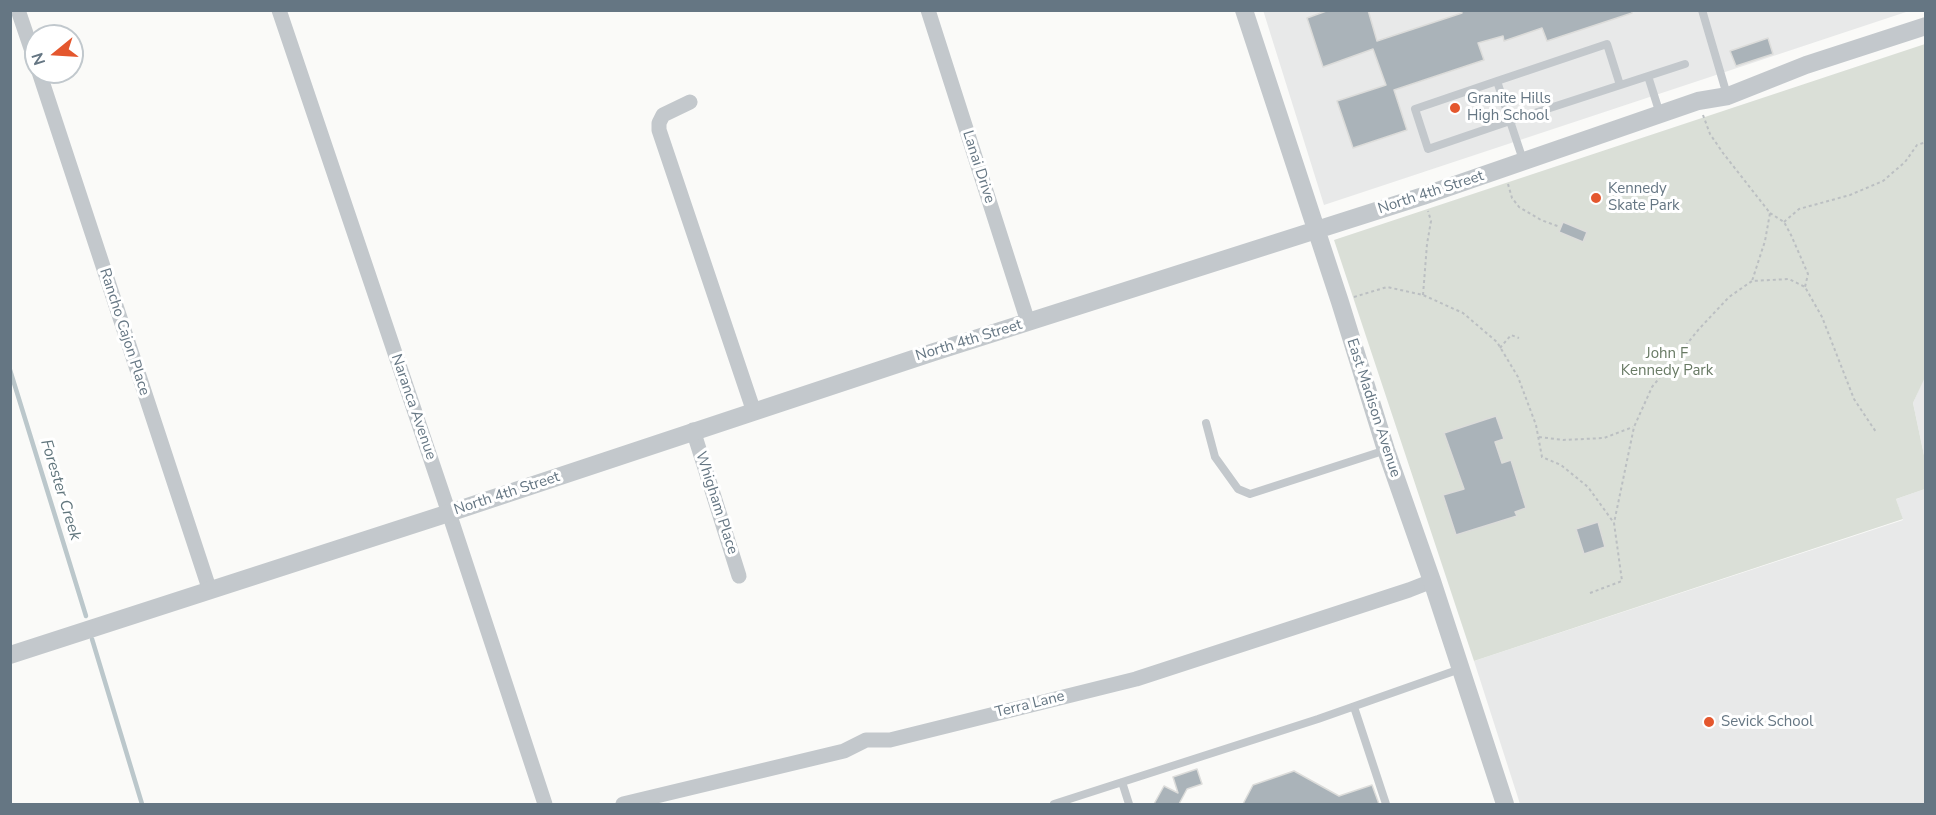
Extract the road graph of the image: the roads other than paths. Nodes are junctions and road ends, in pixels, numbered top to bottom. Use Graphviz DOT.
graph roads {
  1 [pos="18,10"];
  2 [pos="279,10"];
  3 [pos="928,10"];
  4 [pos="1244,10"];
  5 [pos="1702,10"];
  6 [pos="1926,26"];
  7 [pos="24,28"];
  8 [pos="1685,64"];
  9 [pos="1648,76"];
  10 [pos="1497,81"];
  11 [pos="43,84"];
  12 [pos="1620,85"];
  13 [pos="1728,96"];
  14 [pos="690,102"];
  15 [pos="1660,114"];
  16 [pos="1510,121"];
  17 [pos="1524,161"];
  18 [pos="1316,230"];
  19 [pos="1029,322"];
  20 [pos="754,412"];
  21 [pos="1206,423"];
  22 [pos="693,430"];
  23 [pos="1386,450"];
  24 [pos="449,513"];
  25 [pos="739,576"];
  26 [pos="1432,581"];
  27 [pos="210,591"];
  28 [pos="10,655"];
  29 [pos="1460,669"];
  30 [pos="1353,707"];
  31 [pos="1122,782"];
  32 [pos="545,804"];
  33 [pos="623,804"];
  34 [pos="1054,804"];
  35 [pos="1129,804"];
  36 [pos="1386,804"];
  37 [pos="1505,804"];
  1 -- 7 [label="street"];
  2 -- 24 [label="street, Naranca Avenue"];
  3 -- 19 [label="street, Lanai Drive"];
  4 -- 18 [label="street, East Madison Avenue"];
  5 -- 13 [label="lane"];
  6 -- 13 [label="street, North 4th Street"];
  8 -- 9 [label="lane"];
  9 -- 12 [label="lane"];
  9 -- 15 [label="lane"];
  10 -- 12 [label="lane"];
  10 -- 16 [label="lane"];
  10 -- 16 [label="lane"];
  11 -- 27 [label="street, Rancho Cajon Place"];
  12 -- 16 [label="lane"];
  13 -- 15 [label="street, North 4th Street"];
  14 -- 20 [label="street"];
  15 -- 17 [label="street, North 4th Street"];
  16 -- 17 [label="lane"];
  17 -- 18 [label="street, North 4th Street"];
  18 -- 19 [label="street, North 4th Street"];
  18 -- 23 [label="street, East Madison Avenue"];
  19 -- 20 [label="street, North 4th Street"];
  20 -- 22 [label="street, North 4th Street"];
  21 -- 23 [label="lane"];
  22 -- 24 [label="street, North 4th Street"];
  22 -- 25 [label="street, Whigham Place"];
  23 -- 26 [label="street, East Madison Avenue"];
  24 -- 27 [label="street, North 4th Street"];
  24 -- 32 [label="street, Naranca Avenue"];
  26 -- 29 [label="street, East Madison Avenue"];
  26 -- 33 [label="street, Terra Lane"];
  27 -- 28 [label="street, North 4th Street"];
  29 -- 30 [label="lane"];
  29 -- 37 [label="street, East Madison Avenue"];
  30 -- 31 [label="lane"];
  30 -- 36 [label="lane"];
  31 -- 34 [label="lane"];
  31 -- 35 [label="lane"];
}
